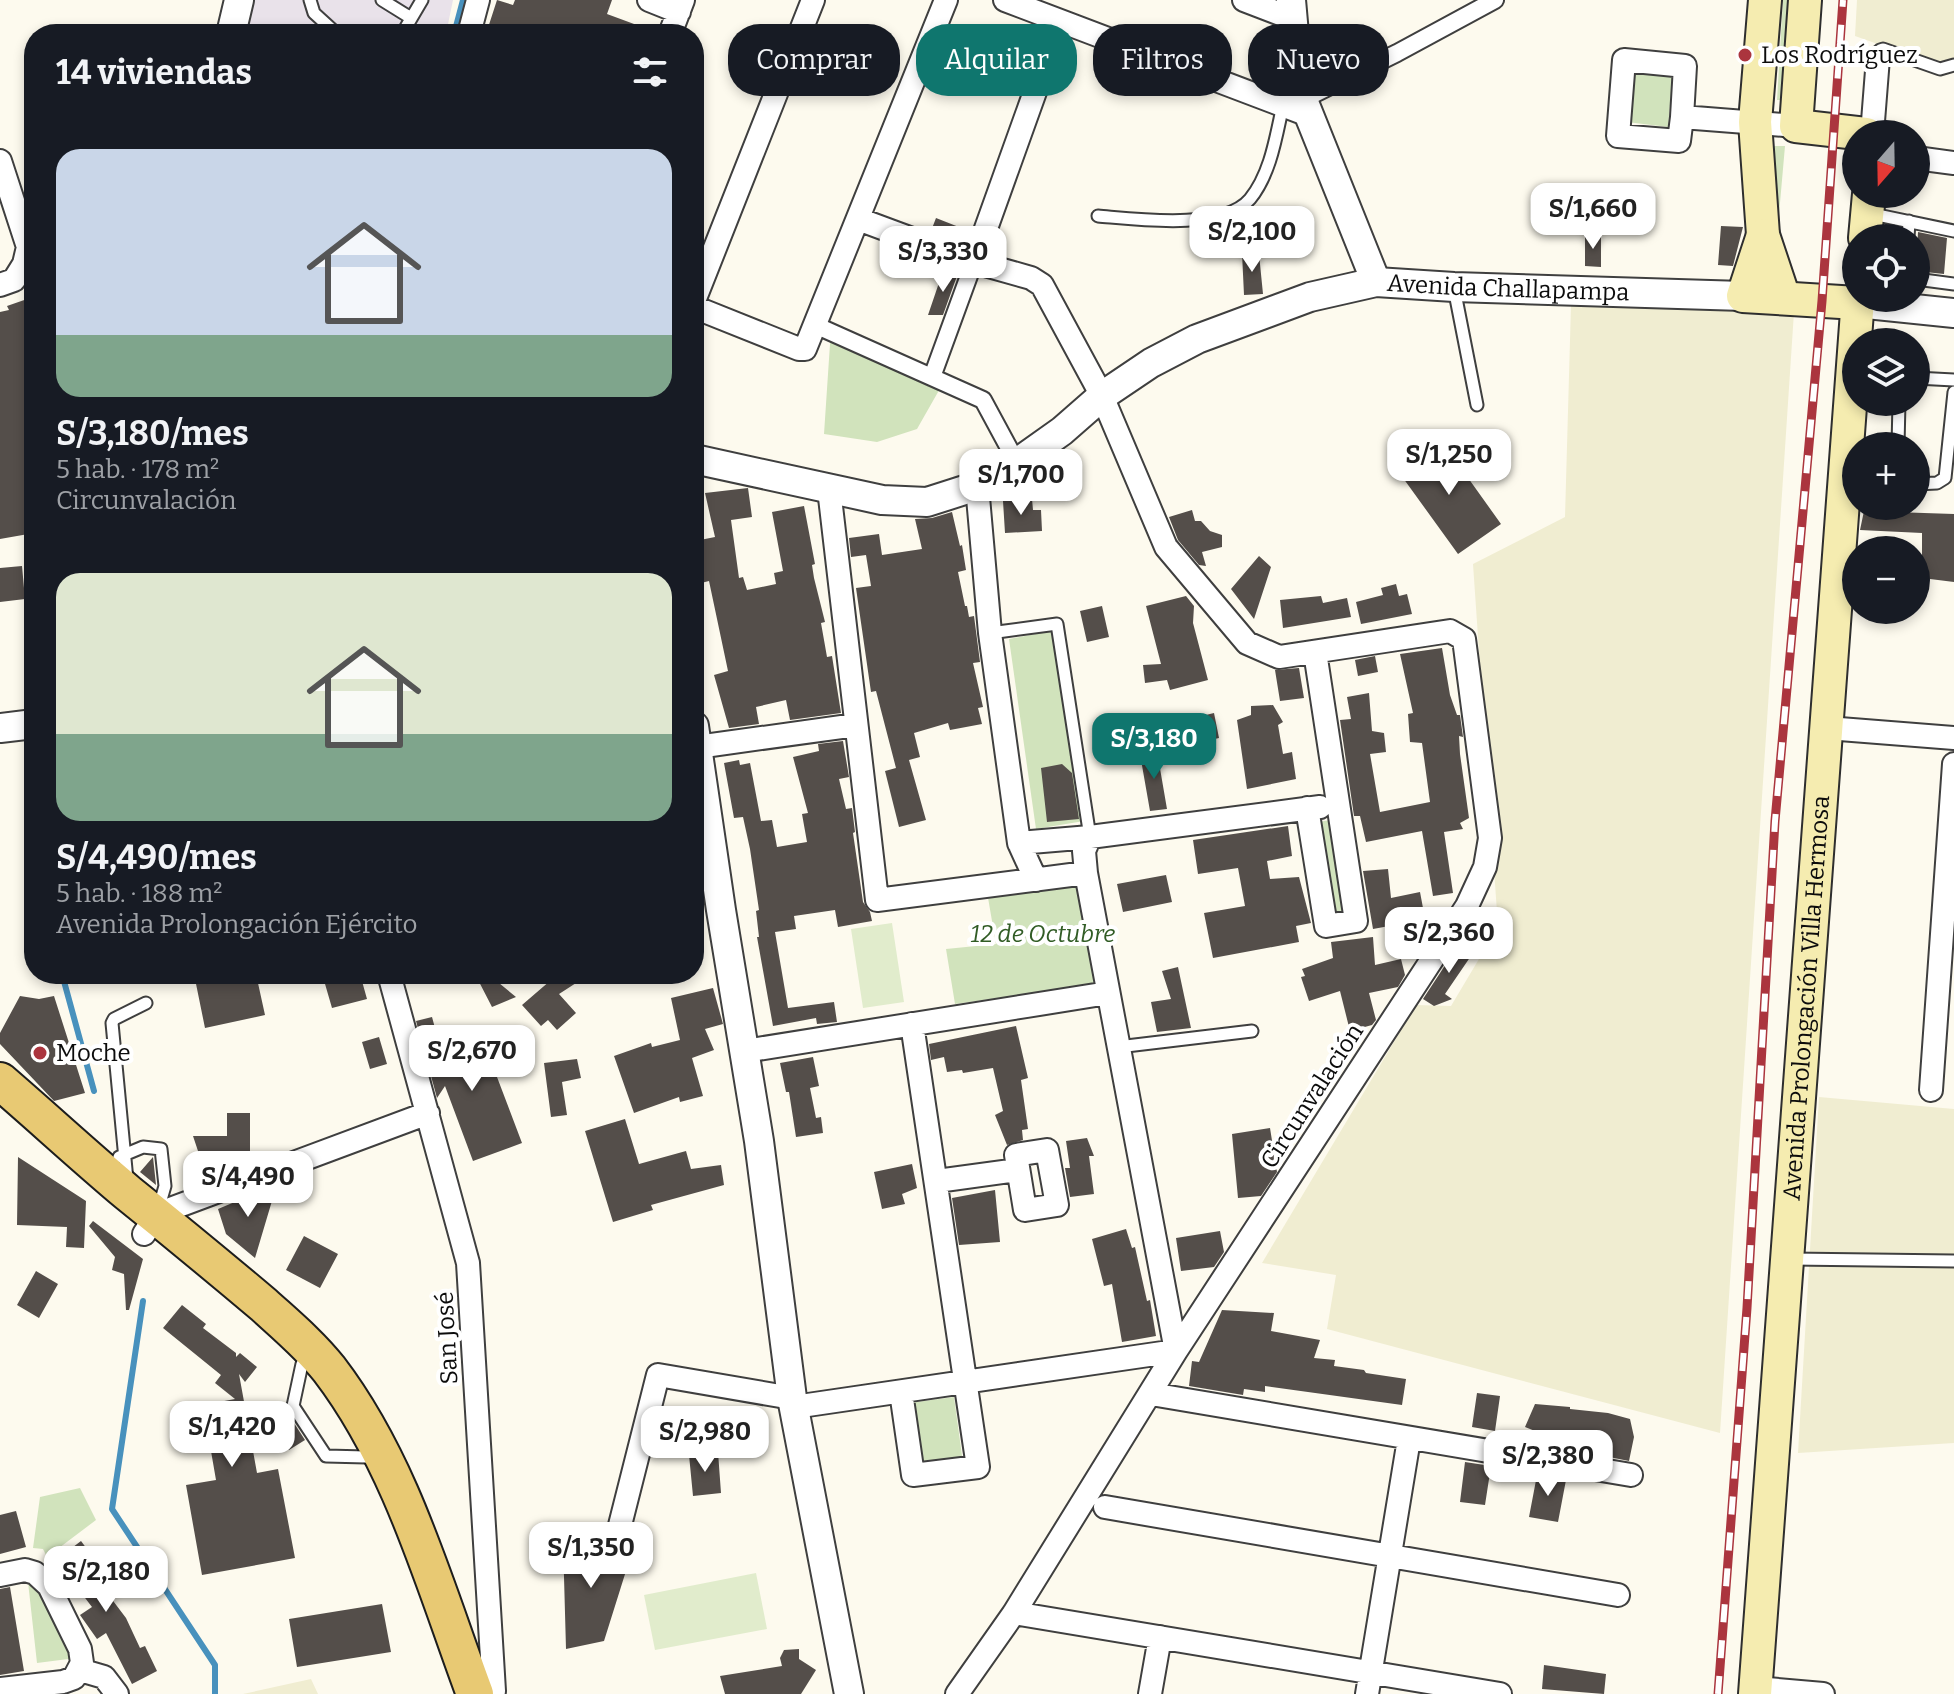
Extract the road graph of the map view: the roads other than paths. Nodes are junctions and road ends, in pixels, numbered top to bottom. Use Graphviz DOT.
graph roads {
  1 [pos="239,0"];
  2 [pos="310,0"];
  3 [pos="382,0"];
  4 [pos="422,0"];
  5 [pos="478,0"];
  6 [pos="649,0"];
  7 [pos="813,0"];
  8 [pos="946,0"];
  9 [pos="1244,0"];
  10 [pos="1495,0"];
  11 [pos="1765,0"];
  12 [pos="1805,0"];
  13 [pos="1011,1"];
  14 [pos="681,6"];
  15 [pos="1291,9"];
  16 [pos="411,18"];
  17 [pos="1060,22"];
  18 [pos="233,24"];
  19 [pos="326,24"];
  20 [pos="408,24"];
  21 [pos="472,24"];
  22 [pos="1878,58"];
  23 [pos="1954,65"];
  24 [pos="1299,107"];
  25 [pos="1682,117"];
  26 [pos="1873,120"];
  27 [pos="1755,122"];
  28 [pos="1796,126"];
  29 [pos="1842,131"];
  30 [pos="1930,160"];
  31 [pos="0,161"];
  32 [pos="1954,163"];
  33 [pos="1867,215"];
  34 [pos="1098,216"];
  35 [pos="858,219"];
  36 [pos="1909,221"];
  37 [pos="1909,224"];
  38 [pos="1954,231"];
  39 [pos="24,235"];
  40 [pos="1763,235"];
  41 [pos="974,262"];
  42 [pos="24,264"];
  43 [pos="704,278"];
  44 [pos="1930,281"];
  45 [pos="1376,282"];
  46 [pos="1954,284"];
  47 [pos="0,285"];
  48 [pos="1454,287"];
  49 [pos="1743,296"];
  50 [pos="1784,298"];
  51 [pos="1842,300"];
  52 [pos="704,308"];
  53 [pos="1930,309"];
  54 [pos="1872,312"];
  55 [pos="1954,313"];
  56 [pos="815,325"];
  57 [pos="932,377"];
  58 [pos="1930,379"];
  59 [pos="1954,380"];
  60 [pos="1954,392"];
  61 [pos="1102,396"];
  62 [pos="1477,405"];
  63 [pos="1857,432"];
  64 [pos="704,461"];
  65 [pos="1017,463"];
  66 [pos="1930,483"];
  67 [pos="977,486"];
  68 [pos="829,489"];
  69 [pos="1847,520"];
  70 [pos="990,633"];
  71 [pos="1315,652"];
  72 [pos="24,725"];
  73 [pos="856,725"];
  74 [pos="0,728"];
  75 [pos="1827,728"];
  76 [pos="704,736"];
  77 [pos="1954,738"];
  78 [pos="1954,764"];
  79 [pos="1339,804"];
  80 [pos="1307,808"];
  81 [pos="1090,837"];
  82 [pos="1019,843"];
  83 [pos="704,864"];
  84 [pos="1086,873"];
  85 [pos="1036,880"];
  86 [pos="707,906"];
  87 [pos="392,984"];
  88 [pos="1108,993"];
  89 [pos="146,1003"];
  90 [pos="912,1024"];
  91 [pos="1252,1031"];
  92 [pos="1118,1047"];
  93 [pos="745,1051"];
  94 [pos="0,1081"];
  95 [pos="1931,1090"];
  96 [pos="428,1113"];
  97 [pos="0,1114"];
  98 [pos="112,1161"];
  99 [pos="1018,1170"];
  100 [pos="937,1181"];
  101 [pos="150,1224"];
  102 [pos="1788,1259"];
  103 [pos="1954,1261"];
  104 [pos="1176,1351"];
  105 [pos="967,1382"];
  106 [pos="901,1392"];
  107 [pos="1151,1394"];
  108 [pos="793,1402"];
  109 [pos="1409,1439"];
  110 [pos="1631,1475"];
  111 [pos="1105,1507"];
  112 [pos="616,1541"];
  113 [pos="1390,1554"];
  114 [pos="0,1575"];
  115 [pos="1618,1595"];
  116 [pos="1014,1613"];
  117 [pos="1160,1637"];
  118 [pos="80,1670"];
  119 [pos="1368,1683"];
  120 [pos="0,1689"];
  121 [pos="1756,1691"];
  122 [pos="117,1694"];
  123 [pos="458,1694"];
  124 [pos="475,1694"];
  125 [pos="849,1694"];
  126 [pos="957,1694"];
  127 [pos="1150,1694"];
  128 [pos="1500,1694"];
  129 [pos="1823,1694"];
  1 -- 18 [label="street"];
  2 -- 19 [label="lane"];
  3 -- 16 [label="lane"];
  4 -- 16 [label="lane"];
  5 -- 21 [label="street"];
  6 -- 14 [label="street"];
  7 -- 43 [label="street"];
  8 -- 35 [label="street"];
  9 -- 15 [label="street"];
  10 -- 24 [label="street"];
  11 -- 27 [label="main road"];
  12 -- 28 [label="main road"];
  13 -- 17 [label="street"];
  15 -- 24 [label="street"];
  16 -- 20 [label="lane"];
  17 -- 24 [label="street"];
  17 -- 41 [label="street"];
  22 -- 23 [label="lane"];
  22 -- 26 [label="street"];
  24 -- 34 [label="lane"];
  24 -- 45 [label="street"];
  25 -- 27 [label="street"];
  27 -- 28 [label="street"];
  27 -- 40 [label="main road"];
  28 -- 29 [label="main road"];
  30 -- 32 [label="street"];
  31 -- 39 [label="street"];
  33 -- 36 [label="lane"];
  35 -- 41 [label="street, Circunvalación"];
  35 -- 56 [label="street"];
  36 -- 37 [label="lane"];
  36 -- 38 [label="lane"];
  40 -- 49 [label="main road"];
  40 -- 50 [label="main road"];
  41 -- 57 [label="street"];
  41 -- 61 [label="street, Circunvalación"];
  42 -- 47 [label="street"];
  44 -- 46 [label="lane"];
  45 -- 48 [label="street, Avenida Challapampa"];
  45 -- 61 [label="street, Avenida Challapampa"];
  48 -- 49 [label="street, Avenida Challapampa"];
  48 -- 62 [label="lane"];
  49 -- 50 [label="main road, Avenida Challapampa"];
  50 -- 51 [label="main road, Avenida Challapampa"];
  52 -- 56 [label="street"];
  53 -- 55 [label="street"];
  54 -- 63 [label="main road, Avenida Prolongación Villa Hermosa"];
  56 -- 57 [label="street"];
  57 -- 65 [label="street"];
  58 -- 59 [label="lane"];
  60 -- 66 [label="lane"];
  61 -- 65 [label="street, Avenida Challapampa"];
  61 -- 71 [label="street, Circunvalación"];
  64 -- 68 [label="street, Avenida Challapampa"];
  65 -- 67 [label="street, Avenida Challapampa"];
  67 -- 68 [label="street, Avenida Challapampa"];
  67 -- 70 [label="street"];
  68 -- 73 [label="street"];
  69 -- 75 [label="main road, Avenida Prolongación Villa Hermosa"];
  70 -- 81 [label="lane"];
  70 -- 82 [label="street"];
  71 -- 79 [label="street"];
  71 -- 104 [label="street, Circunvalación"];
  72 -- 74 [label="street"];
  73 -- 76 [label="street"];
  73 -- 85 [label="street"];
  75 -- 77 [label="street"];
  75 -- 102 [label="main road, Avenida Prolongación Villa Hermosa"];
  78 -- 95 [label="street"];
  79 -- 80 [label="street"];
  79 -- 80 [label="street"];
  80 -- 81 [label="street"];
  81 -- 82 [label="street"];
  81 -- 84 [label="street"];
  82 -- 85 [label="street"];
  83 -- 86 [label="street"];
  84 -- 85 [label="street"];
  84 -- 88 [label="street"];
  86 -- 93 [label="street"];
  87 -- 96 [label="street, San José"];
  88 -- 90 [label="street"];
  88 -- 92 [label="street"];
  89 -- 98 [label="lane"];
  90 -- 93 [label="street"];
  90 -- 100 [label="street"];
  91 -- 92 [label="lane"];
  92 -- 104 [label="street"];
  93 -- 108 [label="street"];
  94 -- 98 [label="main road"];
  96 -- 101 [label="street"];
  96 -- 124 [label="street, San José"];
  97 -- 101 [label="main road"];
  98 -- 101 [label="main road"];
  98 -- 101 [label="lane"];
  99 -- 100 [label="street"];
  100 -- 105 [label="street"];
  101 -- 123 [label="main road"];
  101 -- 124 [label="main road"];
  102 -- 103 [label="lane"];
  102 -- 121 [label="main road, Avenida Prolongación Villa Hermosa"];
  104 -- 105 [label="street"];
  104 -- 107 [label="street, Circunvalación"];
  105 -- 106 [label="street"];
  105 -- 106 [label="street"];
  106 -- 108 [label="street"];
  107 -- 109 [label="street"];
  107 -- 116 [label="street, Circunvalación"];
  108 -- 112 [label="street"];
  108 -- 125 [label="street"];
  109 -- 110 [label="street"];
  109 -- 113 [label="street"];
  111 -- 113 [label="street"];
  113 -- 115 [label="street"];
  113 -- 119 [label="street"];
  114 -- 118 [label="street"];
  116 -- 117 [label="street"];
  116 -- 126 [label="street, Circunvalación"];
  117 -- 119 [label="street"];
  117 -- 127 [label="street"];
  118 -- 120 [label="street"];
  118 -- 122 [label="street"];
  119 -- 128 [label="street"];
  121 -- 129 [label="street"];
}
